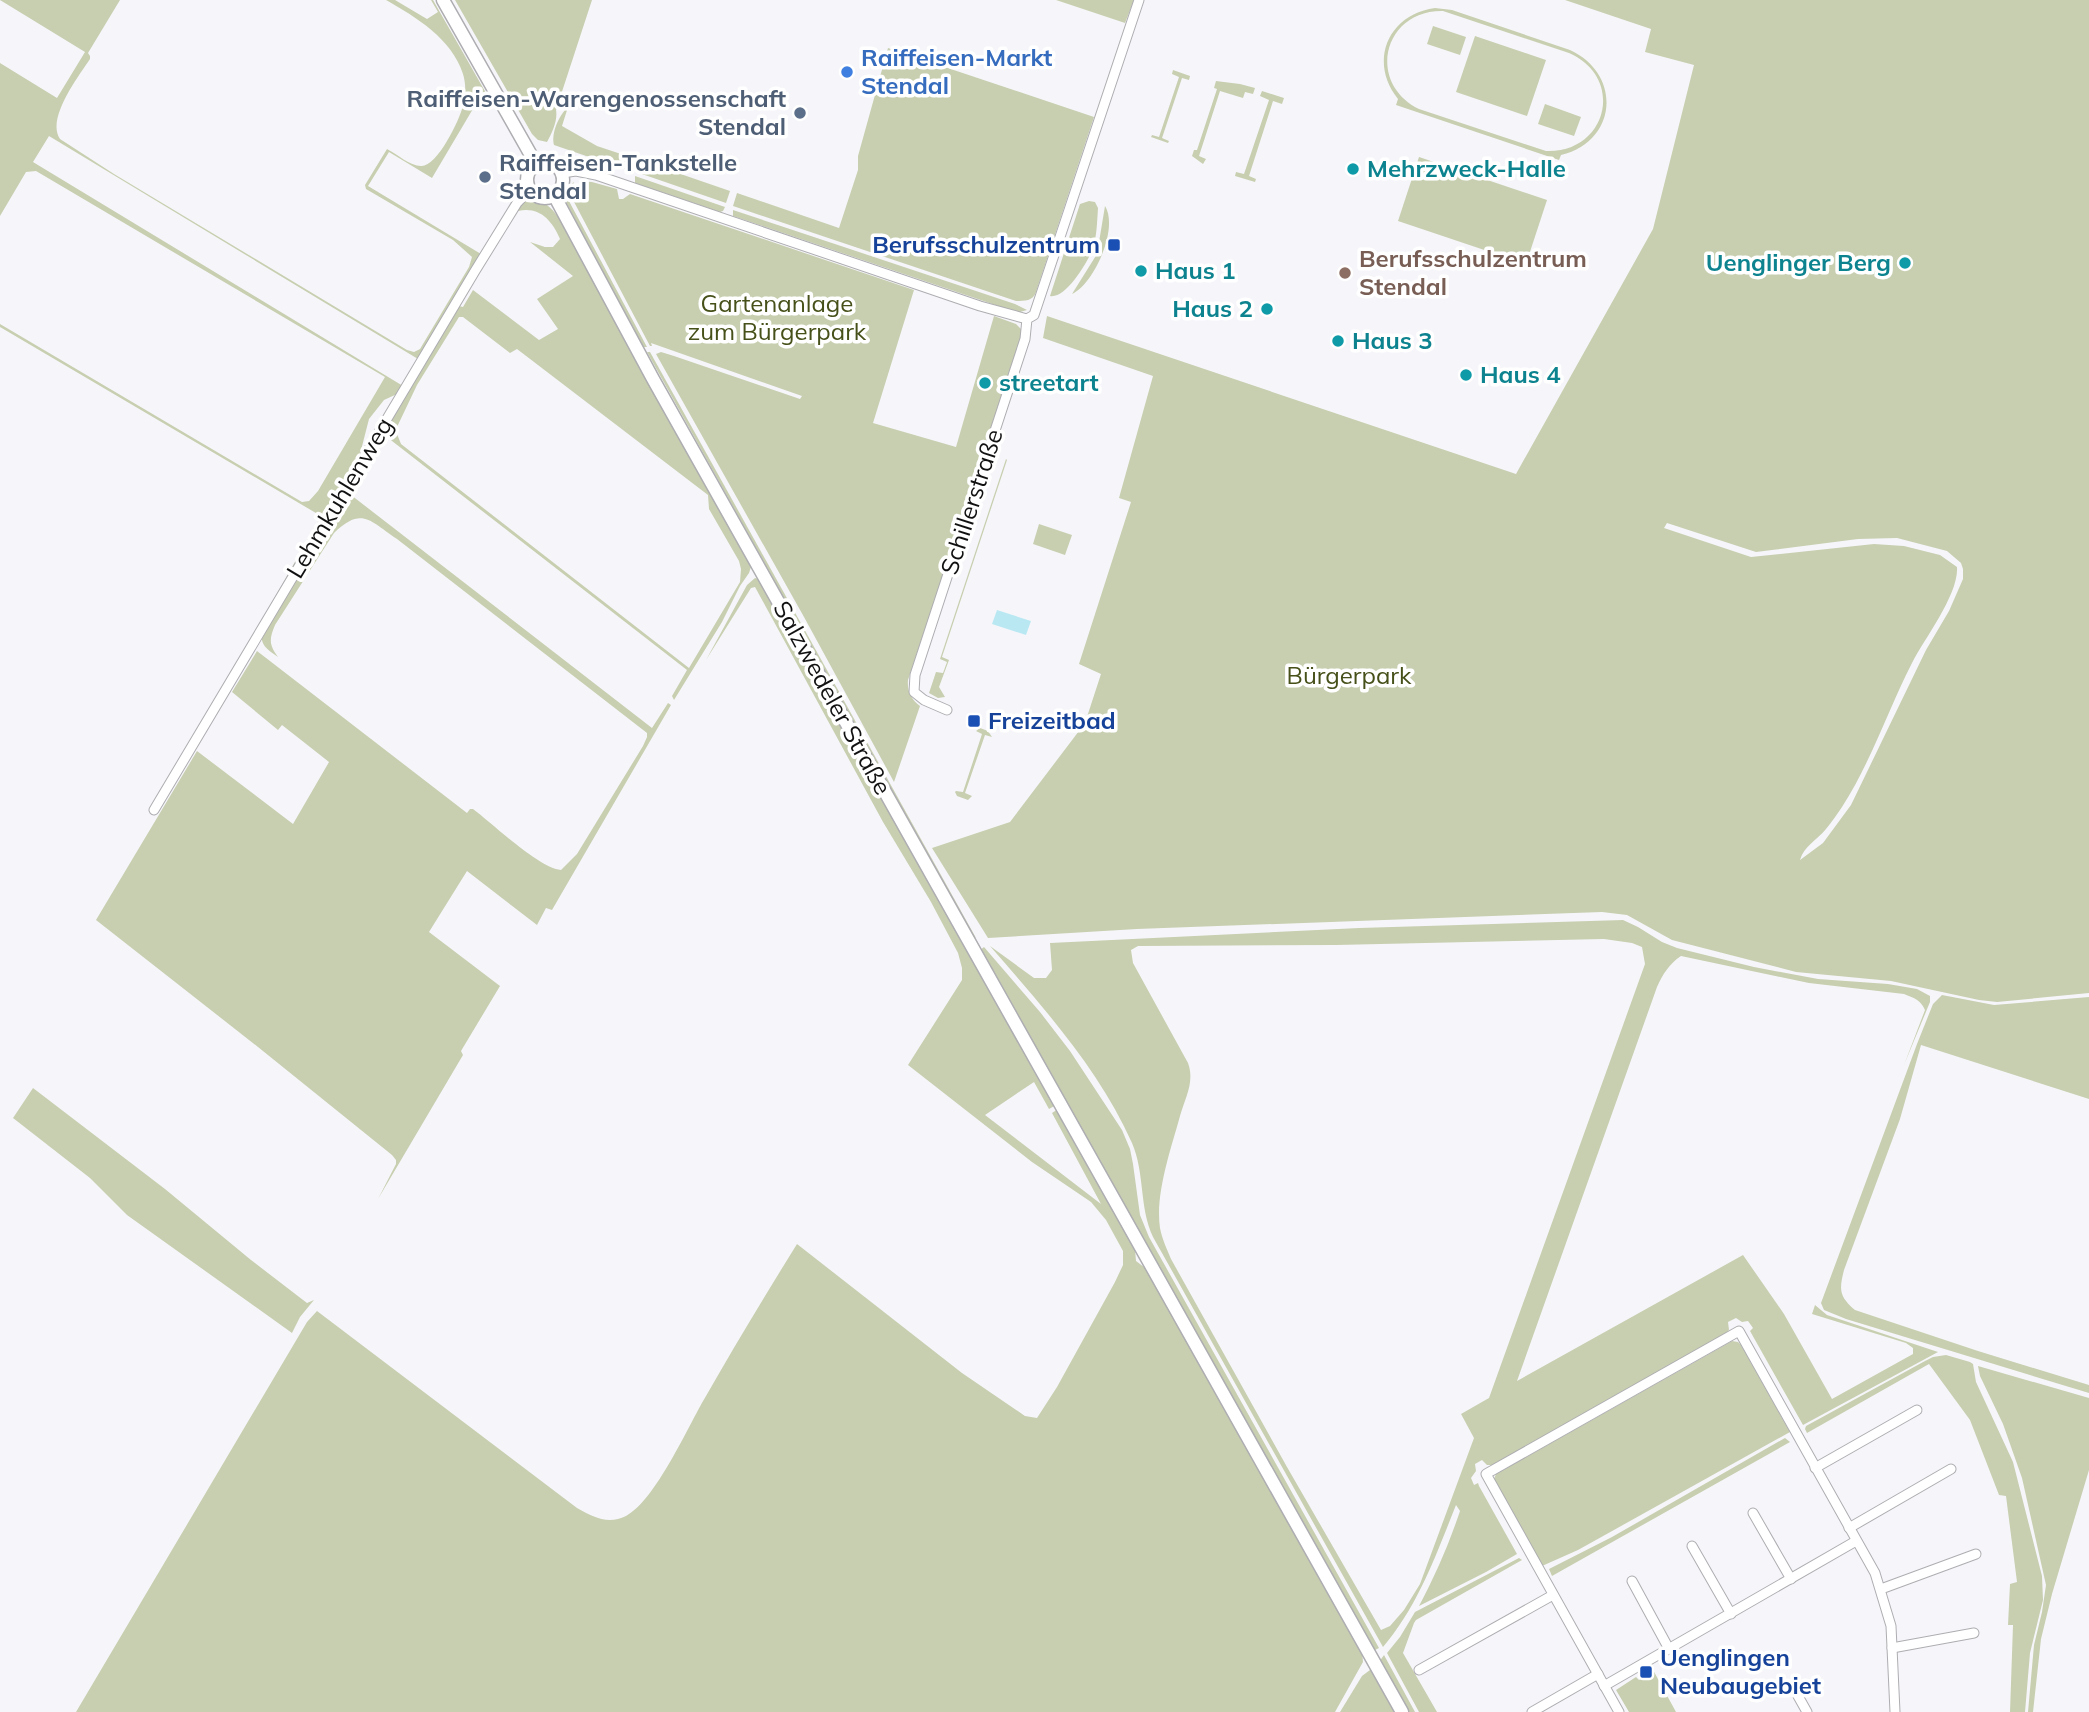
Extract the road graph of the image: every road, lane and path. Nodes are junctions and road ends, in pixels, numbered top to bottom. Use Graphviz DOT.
graph roads {
  1 [pos="443,0"];
  2 [pos="1139,0"];
  3 [pos="536,164"];
  4 [pos="562,173"];
  5 [pos="530,189"];
  6 [pos="554,195"];
  7 [pos="1027,319"];
  8 [pos="947,710"];
  9 [pos="154,810"];
  10 [pos="1917,1410"];
  11 [pos="1815,1468"];
  12 [pos="1951,1469"];
  13 [pos="1753,1513"];
  14 [pos="1849,1528"];
  15 [pos="1856,1541"];
  16 [pos="1692,1546"];
  17 [pos="1976,1554"];
  18 [pos="1791,1580"];
  19 [pos="1632,1581"];
  20 [pos="1881,1589"];
  21 [pos="1553,1595"];
  22 [pos="1731,1614"];
  23 [pos="1974,1633"];
  24 [pos="1892,1648"];
  25 [pos="1669,1649"];
  26 [pos="1419,1670"];
  27 [pos="1598,1674"];
  28 [pos="1604,1686"];
  29 [pos="1798,1696"];
  30 [pos="1402,1712"];
  31 [pos="1532,1712"];
  32 [pos="1619,1712"];
  33 [pos="1807,1712"];
  34 [pos="1895,1712"];
  1 -- 3 [label="main road"];
  2 -- 7 [label="street, Schillerstraße"];
  3 -- 4 [label="main road"];
  3 -- 5 [label="main road"];
  4 -- 6 [label="main road"];
  4 -- 7 [label="street"];
  5 -- 6 [label="main road"];
  5 -- 9 [label="street, Lehmkuhlenweg"];
  6 -- 30 [label="main road, Salzwedeler Straße"];
  7 -- 8 [label="street, Schillerstraße"];
  10 -- 11 [label="street"];
  11 -- 14 [label="street"];
  11 -- 21 [label="street"];
  12 -- 14 [label="street"];
  13 -- 18 [label="street"];
  14 -- 15 [label="street"];
  15 -- 18 [label="street"];
  15 -- 20 [label="street"];
  16 -- 22 [label="street"];
  17 -- 20 [label="street"];
  18 -- 22 [label="street"];
  19 -- 25 [label="street"];
  20 -- 24 [label="street"];
  21 -- 26 [label="street"];
  21 -- 27 [label="street"];
  22 -- 25 [label="street"];
  23 -- 24 [label="street"];
  24 -- 34 [label="street"];
  25 -- 28 [label="street"];
  27 -- 28 [label="street"];
  27 -- 31 [label="street"];
  28 -- 32 [label="street"];
  29 -- 33 [label="street"];
}
